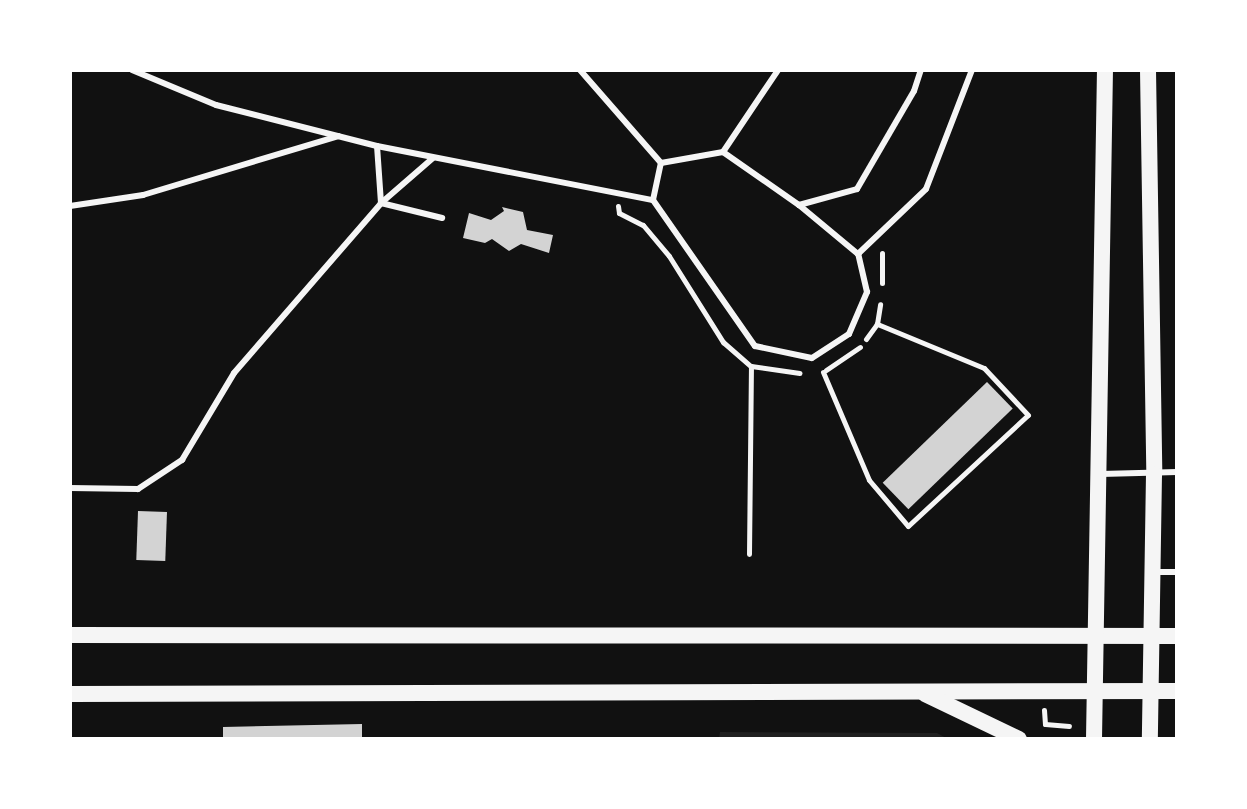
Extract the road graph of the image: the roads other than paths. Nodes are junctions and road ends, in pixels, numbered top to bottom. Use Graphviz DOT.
graph roads {
  1 [pos="132,70"];
  2 [pos="580,70"];
  3 [pos="778,70"];
  4 [pos="921,70"];
  5 [pos="972,70"];
  6 [pos="1105,70"];
  7 [pos="1148,70"];
  8 [pos="338,136"];
  9 [pos="377,146"];
  10 [pos="723,152"];
  11 [pos="433,157"];
  12 [pos="661,163"];
  13 [pos="653,200"];
  14 [pos="381,203"];
  15 [pos="799,205"];
  16 [pos="70,206"];
  17 [pos="442,218"];
  18 [pos="858,254"];
  19 [pos="1177,472"];
  20 [pos="1098,474"];
  21 [pos="1154,474"];
  22 [pos="70,488"];
  23 [pos="1153,572"];
  24 [pos="1177,572"];
  25 [pos="70,635"];
  26 [pos="1095,635"];
  27 [pos="1152,635"];
  28 [pos="1177,636"];
  29 [pos="916,690"];
  30 [pos="1152,691"];
  31 [pos="1177,691"];
  32 [pos="1093,692"];
  33 [pos="70,694"];
  34 [pos="1019,739"];
  35 [pos="1094,739"];
  36 [pos="1150,739"];
  1 -- 8 [label="lane"];
  2 -- 12 [label="lane"];
  3 -- 10 [label="lane"];
  4 -- 15 [label="lane"];
  5 -- 18 [label="lane"];
  6 -- 20 [label="main road"];
  7 -- 21 [label="main road"];
  8 -- 9 [label="lane"];
  8 -- 16 [label="lane"];
  9 -- 11 [label="lane"];
  9 -- 14 [label="lane"];
  10 -- 12 [label="lane"];
  10 -- 15 [label="lane"];
  11 -- 13 [label="lane"];
  11 -- 14 [label="lane"];
  12 -- 13 [label="lane"];
  13 -- 18 [label="lane"];
  14 -- 17 [label="lane"];
  14 -- 22 [label="lane"];
  15 -- 18 [label="lane"];
  19 -- 21 [label="lane"];
  20 -- 21 [label="lane"];
  20 -- 26 [label="main road"];
  21 -- 23 [label="main road"];
  23 -- 24 [label="lane"];
  23 -- 27 [label="main road"];
  25 -- 26 [label="main road"];
  26 -- 27 [label="main road"];
  26 -- 32 [label="main road"];
  27 -- 28 [label="main road"];
  27 -- 30 [label="main road"];
  29 -- 32 [label="main road"];
  29 -- 33 [label="main road"];
  29 -- 34 [label="main road"];
  30 -- 31 [label="main road"];
  30 -- 32 [label="main road"];
  30 -- 36 [label="main road"];
  32 -- 35 [label="main road"];
}
